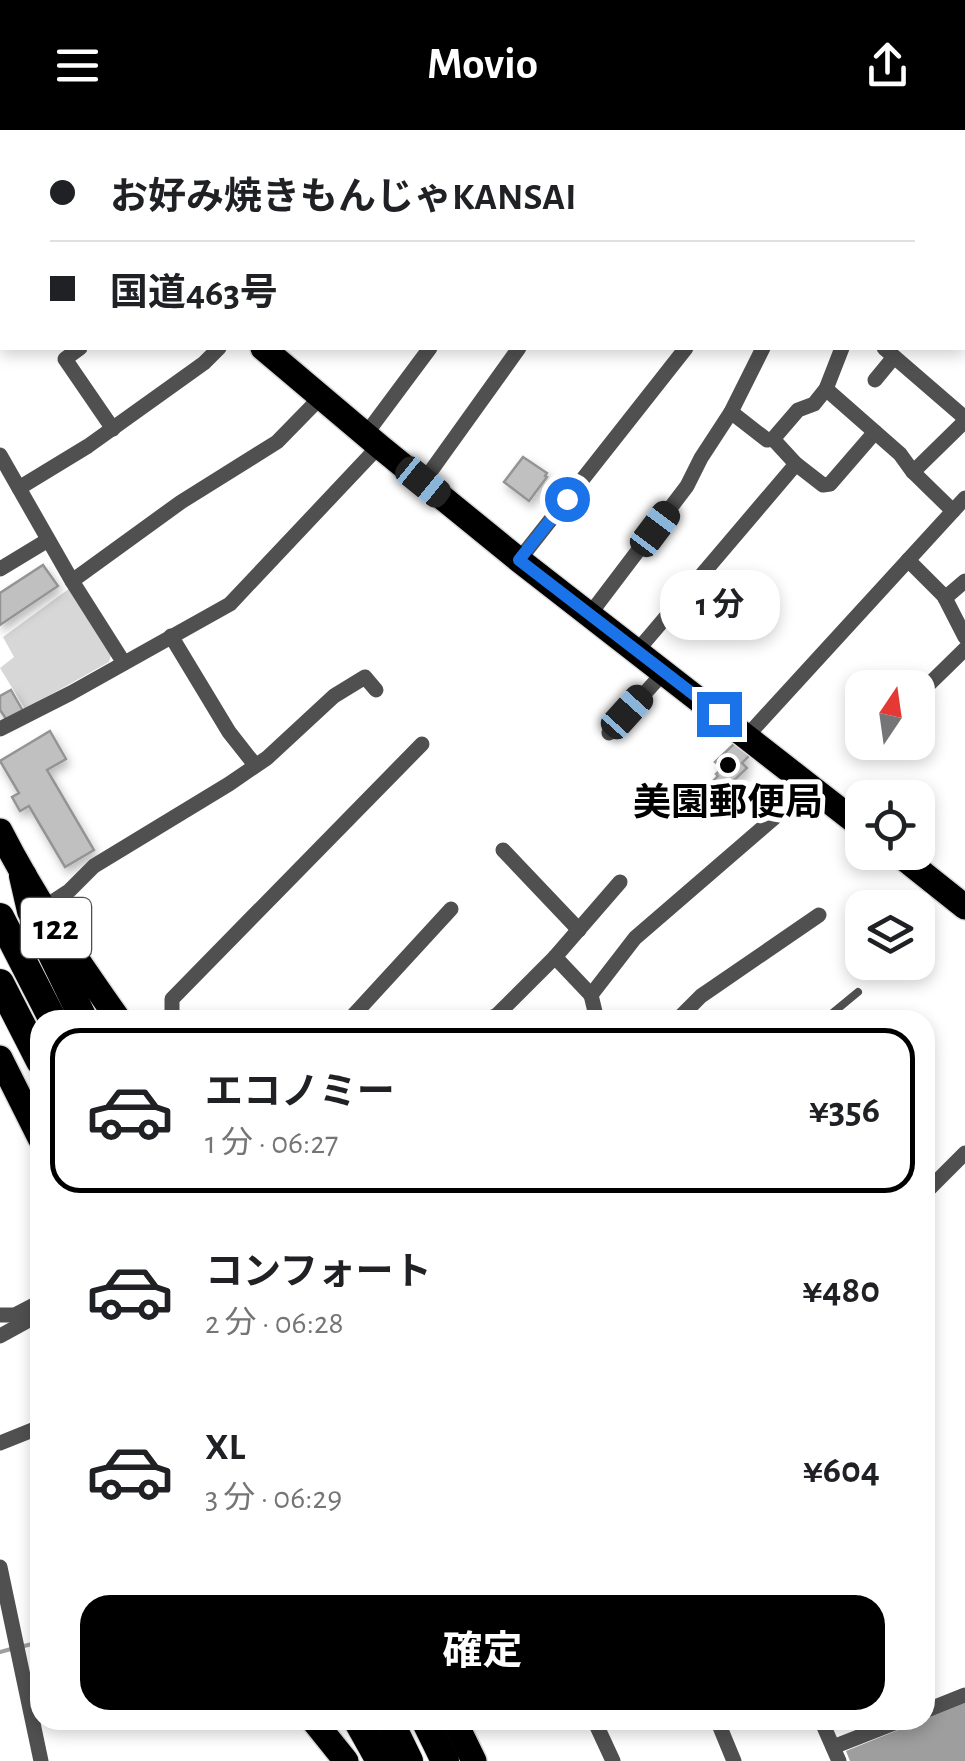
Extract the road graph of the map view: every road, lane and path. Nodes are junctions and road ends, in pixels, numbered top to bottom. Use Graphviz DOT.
graph roads {
  1 [pos="77,350"];
  2 [pos="217,350"];
  3 [pos="265,350"];
  4 [pos="429,350"];
  5 [pos="519,350"];
  6 [pos="684,350"];
  7 [pos="762,350"];
  8 [pos="841,350"];
  9 [pos="889,352"];
  10 [pos="875,380"];
  11 [pos="826,389"];
  12 [pos="321,397"];
  13 [pos="731,412"];
  14 [pos="965,419"];
  15 [pos="113,429"];
  16 [pos="875,432"];
  17 [pos="773,439"];
  18 [pos="372,440"];
  19 [pos="0,455"];
  20 [pos="796,464"];
  21 [pos="913,472"];
  22 [pos="423,482"];
  23 [pos="19,488"];
  24 [pos="965,498"];
  25 [pos="952,511"];
  26 [pos="48,540"];
  27 [pos="519,560"];
  28 [pos="908,560"];
  29 [pos="0,569"];
  30 [pos="72,581"];
  31 [pos="965,581"];
  32 [pos="945,598"];
  33 [pos="590,614"];
  34 [pos="172,636"];
  35 [pos="965,637"];
  36 [pos="965,649"];
  37 [pos="636,650"];
  38 [pos="124,663"];
  39 [pos="664,672"];
  40 [pos="935,678"];
  41 [pos="376,690"];
  42 [pos="0,729"];
  43 [pos="609,733"];
  44 [pos="747,736"];
  45 [pos="422,744"];
  46 [pos="255,766"];
  47 [pos="811,786"];
  48 [pos="845,813"];
  49 [pos="0,831"];
  50 [pos="503,850"];
  51 [pos="919,870"];
  52 [pos="23,876"];
  53 [pos="620,882"];
  54 [pos="965,907"];
  55 [pos="42,908"];
  56 [pos="451,908"];
  57 [pos="818,915"];
  58 [pos="0,917"];
  59 [pos="579,930"];
  60 [pos="555,957"];
  61 [pos="0,983"];
  62 [pos="858,992"];
  63 [pos="591,995"];
  64 [pos="47,1010"];
  65 [pos="79,1010"];
  66 [pos="112,1010"];
  67 [pos="172,1010"];
  68 [pos="358,1010"];
  69 [pos="501,1010"];
  70 [pos="595,1010"];
  71 [pos="687,1010"];
  72 [pos="836,1010"];
  73 [pos="30,1042"];
  74 [pos="0,1058"];
  75 [pos="30,1118"];
  76 [pos="965,1153"];
  77 [pos="935,1183"];
  78 [pos="30,1307"];
  79 [pos="0,1315"];
  80 [pos="30,1320"];
  81 [pos="0,1336"];
  82 [pos="30,1431"];
  83 [pos="0,1444"];
  84 [pos="0,1568"];
  85 [pos="965,1695"];
  86 [pos="935,1707"];
  87 [pos="30,1709"];
  88 [pos="34,1730"];
  89 [pos="321,1730"];
  90 [pos="363,1730"];
  91 [pos="394,1730"];
  92 [pos="430,1730"];
  93 [pos="459,1730"];
  94 [pos="599,1730"];
  95 [pos="721,1730"];
  96 [pos="826,1730"];
  97 [pos="883,1730"];
  98 [pos="836,1754"];
  99 [pos="41,1761"];
  100 [pos="346,1761"];
  101 [pos="380,1761"];
  102 [pos="410,1761"];
  103 [pos="445,1761"];
  104 [pos="474,1761"];
  105 [pos="613,1761"];
  106 [pos="734,1761"];
  1 -- 15 [label="street"];
  2 -- 15 [label="street"];
  3 -- 12 [label="highway"];
  4 -- 18 [label="street"];
  5 -- 22 [label="street"];
  6 -- 27 [label="street"];
  7 -- 13 [label="street"];
  8 -- 11 [label="street"];
  9 -- 10 [label="street"];
  9 -- 14 [label="street"];
  11 -- 16 [label="street"];
  11 -- 17 [label="street"];
  12 -- 18 [label="highway"];
  12 -- 30 [label="street"];
  13 -- 17 [label="street"];
  13 -- 33 [label="street"];
  14 -- 21 [label="street"];
  15 -- 23 [label="street"];
  16 -- 20 [label="street"];
  16 -- 21 [label="street"];
  17 -- 20 [label="street"];
  18 -- 22 [label="highway"];
  18 -- 34 [label="street"];
  19 -- 23 [label="street"];
  20 -- 37 [label="street"];
  21 -- 25 [label="street"];
  22 -- 27 [label="highway"];
  23 -- 26 [label="street"];
  24 -- 25 [label="street"];
  25 -- 28 [label="street"];
  26 -- 29 [label="street"];
  26 -- 30 [label="street"];
  27 -- 33 [label="highway"];
  28 -- 32 [label="street"];
  28 -- 44 [label="street"];
  30 -- 38 [label="street"];
  31 -- 32 [label="street"];
  32 -- 35 [label="street"];
  33 -- 37 [label="highway"];
  34 -- 38 [label="street"];
  34 -- 46 [label="street"];
  36 -- 40 [label="street"];
  37 -- 39 [label="highway"];
  38 -- 42 [label="street"];
  39 -- 43 [label="street"];
  39 -- 44 [label="highway"];
  41 -- 46 [label="street"];
  44 -- 47 [label="highway"];
  45 -- 67 [label="street"];
  46 -- 55 [label="street"];
  47 -- 48 [label="highway"];
  47 -- 63 [label="street"];
  49 -- 52 [label="highway, 122"];
  50 -- 59 [label="street"];
  51 -- 54 [label="highway"];
  52 -- 55 [label="highway, 122"];
  52 -- 65 [label="highway"];
  53 -- 59 [label="street"];
  55 -- 66 [label="highway, 122"];
  56 -- 68 [label="street"];
  57 -- 71 [label="street"];
  58 -- 64 [label="highway"];
  59 -- 60 [label="street"];
  60 -- 63 [label="street"];
  60 -- 69 [label="street"];
  61 -- 73 [label="highway"];
  62 -- 72 [label="lane"];
  63 -- 70 [label="street"];
  74 -- 75 [label="highway"];
  76 -- 77 [label="street"];
  78 -- 79 [label="street"];
  80 -- 81 [label="street"];
  82 -- 83 [label="street"];
  84 -- 87 [label="street"];
  85 -- 86 [label="street"];
  88 -- 99 [label="street"];
  89 -- 100 [label="highway"];
  90 -- 101 [label="highway"];
  91 -- 102 [label="highway"];
  92 -- 103 [label="highway"];
  93 -- 104 [label="highway"];
  94 -- 105 [label="street"];
  95 -- 106 [label="street"];
  96 -- 98 [label="street"];
  97 -- 98 [label="street"];
}
